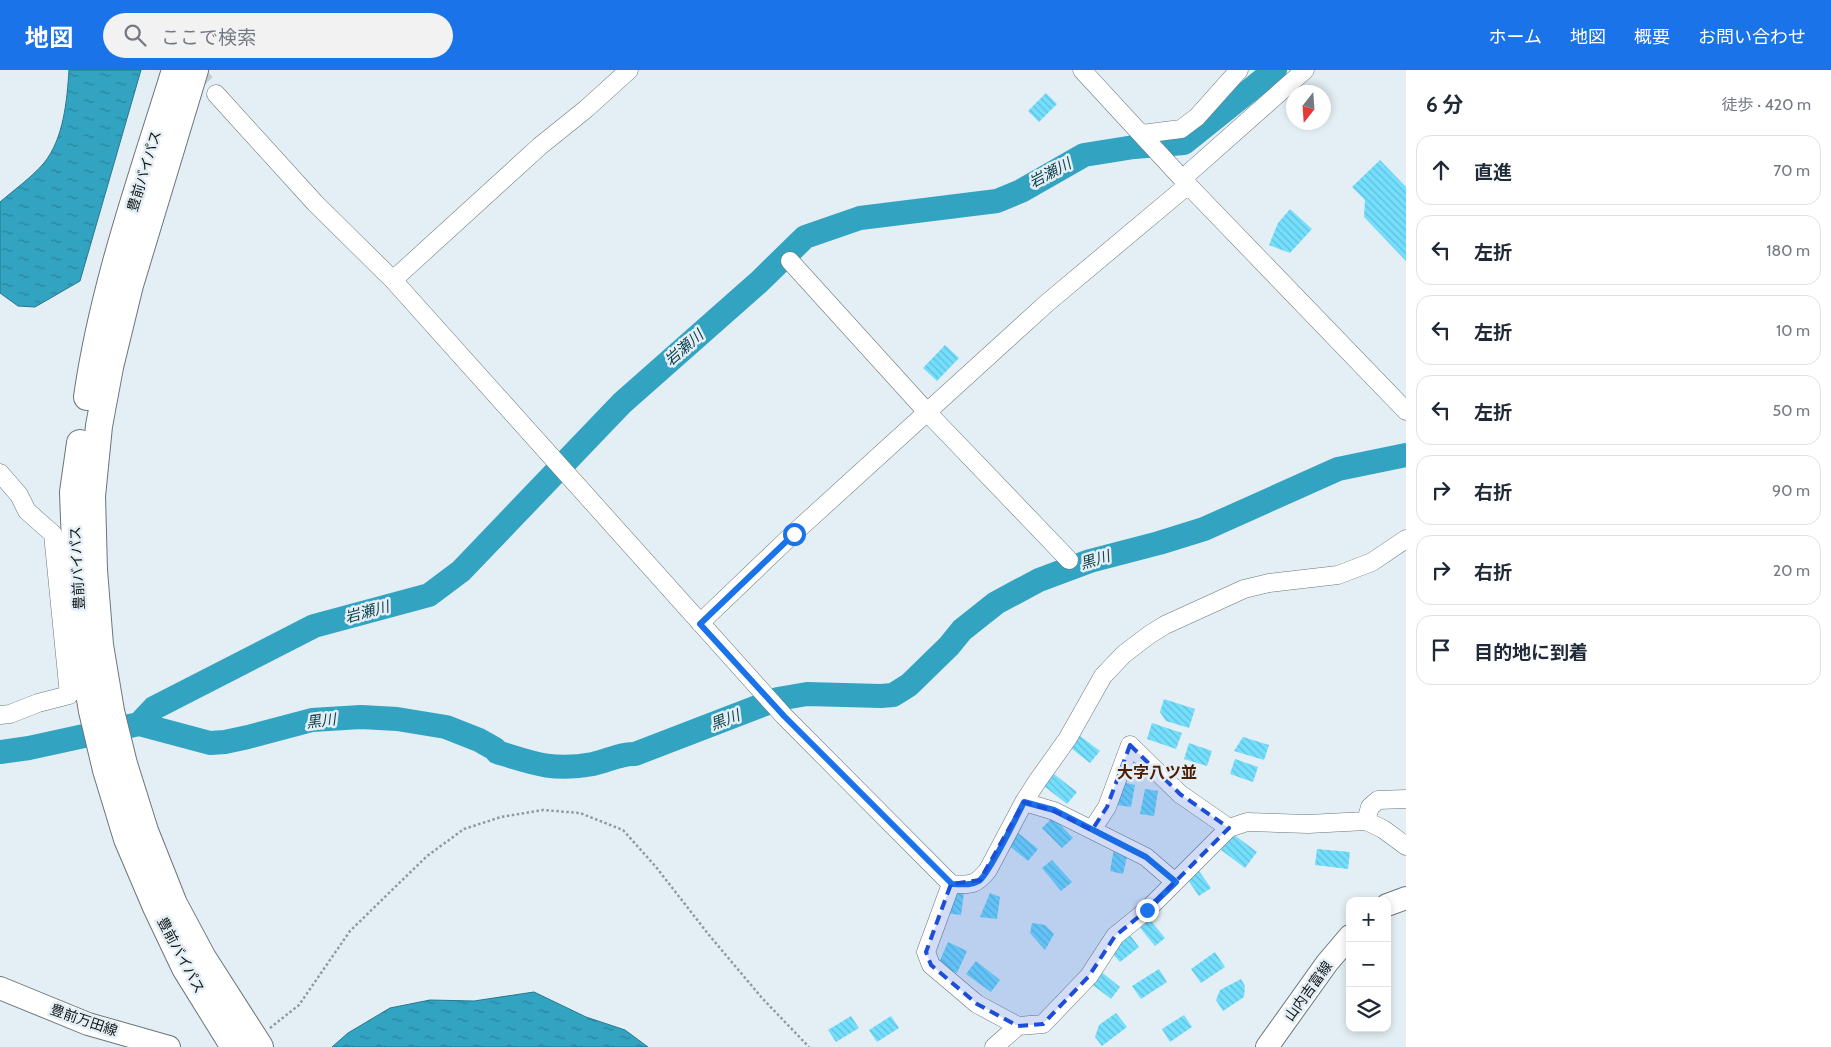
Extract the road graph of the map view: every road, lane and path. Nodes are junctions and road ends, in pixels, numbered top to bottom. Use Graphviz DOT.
graph roads {
  1 [pos="175,70"];
  2 [pos="195,70"];
  3 [pos="629,70"];
  4 [pos="1082,70"];
  5 [pos="1239,70"];
  6 [pos="1305,70"];
  7 [pos="216,94"];
  8 [pos="1146,138"];
  9 [pos="1185,182"];
  10 [pos="790,262"];
  11 [pos="393,280"];
  12 [pos="1406,411"];
  13 [pos="927,412"];
  14 [pos="0,473"];
  15 [pos="82,494"];
  16 [pos="1406,539"];
  17 [pos="1069,560"];
  18 [pos="700,624"];
  19 [pos="0,715"];
  20 [pos="1406,800"];
  21 [pos="1024,802"];
  22 [pos="1366,821"];
  23 [pos="1229,828"];
  24 [pos="1092,830"];
  25 [pos="1406,846"];
  26 [pos="1176,882"];
  27 [pos="952,884"];
  28 [pos="1406,898"];
  29 [pos="1391,904"];
  30 [pos="1346,941"];
  31 [pos="0,988"];
  32 [pos="1018,1026"];
  33 [pos="248,1045"];
  34 [pos="169,1047"];
  35 [pos="809,1047"];
  36 [pos="994,1047"];
  37 [pos="1267,1047"];
  1 -- 15 [label="highway, 豊前バイパス"];
  2 -- 15 [label="highway, 豊前バイパス"];
  3 -- 11 [label="street"];
  4 -- 8 [label="street"];
  5 -- 8 [label="street"];
  6 -- 9 [label="street"];
  7 -- 11 [label="street"];
  8 -- 9 [label="street"];
  9 -- 12 [label="street"];
  9 -- 13 [label="street"];
  10 -- 13 [label="street"];
  11 -- 18 [label="street"];
  13 -- 17 [label="street"];
  13 -- 18 [label="street"];
  14 -- 19 [label="street"];
  15 -- 33 [label="highway, 豊前バイパス"];
  16 -- 21 [label="street"];
  18 -- 27 [label="street"];
  20 -- 22 [label="street"];
  21 -- 24 [label="street"];
  21 -- 27 [label="street"];
  22 -- 23 [label="street"];
  22 -- 25 [label="street"];
  23 -- 24 [label="street"];
  23 -- 26 [label="street"];
  24 -- 26 [label="street"];
  26 -- 32 [label="street"];
  27 -- 32 [label="street"];
  28 -- 29 [label="main road"];
  30 -- 37 [label="main road, 山内吉富線"];
  31 -- 34 [label="main road, 豊前万田線"];
  32 -- 36 [label="street"];
  33 -- 35 [label="path"];
}
